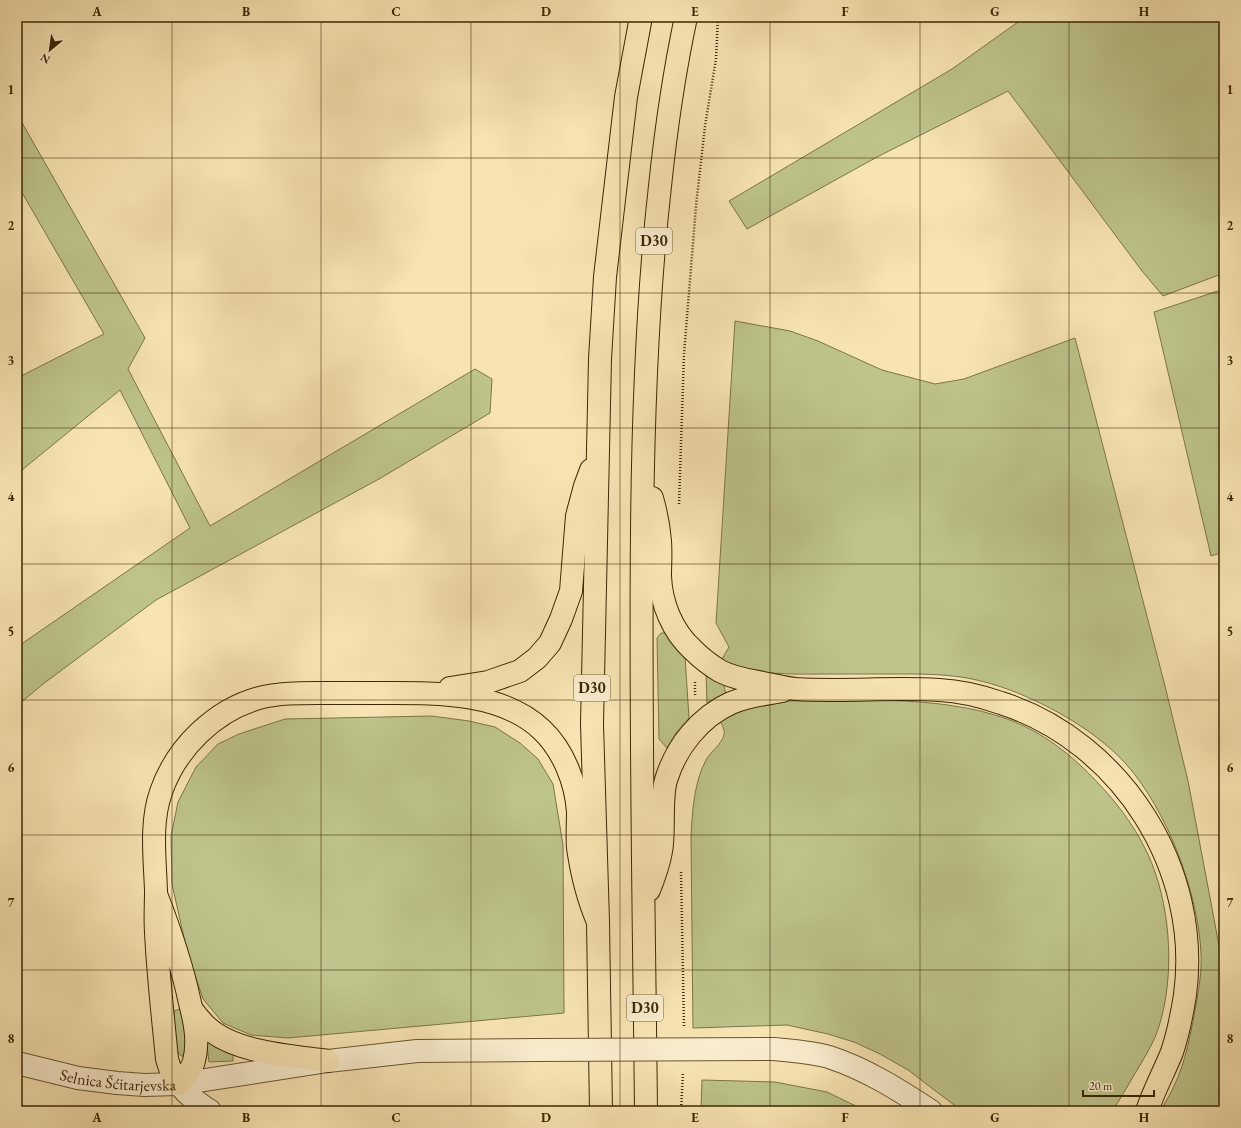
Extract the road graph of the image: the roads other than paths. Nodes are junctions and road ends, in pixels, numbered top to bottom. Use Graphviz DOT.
graph roads {
  1 [pos="641,17"];
  2 [pos="686,17"];
  3 [pos="598,454"];
  4 [pos="643,468"];
  5 [pos="794,689"];
  6 [pos="424,693"];
  7 [pos="156,894"];
  8 [pos="643,905"];
  9 [pos="598,922"];
  10 [pos="192,1010"];
  11 [pos="328,1061"];
  12 [pos="17,1063"];
  13 [pos="179,1084"];
  14 [pos="1154,1091"];
  15 [pos="210,1111"];
  16 [pos="600,1111"];
  17 [pos="646,1111"];
  18 [pos="931,1111"];
  19 [pos="1132,1111"];
  20 [pos="1147,1111"];
  1 -- 3 [label="main road, D30"];
  2 -- 4 [label="main road, D30"];
  3 -- 6 [label="main road"];
  3 -- 9 [label="main road, D30"];
  4 -- 5 [label="main road"];
  4 -- 8 [label="main road, D30"];
  5 -- 8 [label="main road"];
  5 -- 14 [label="main road"];
  6 -- 7 [label="main road"];
  6 -- 9 [label="main road"];
  7 -- 10 [label="main road"];
  7 -- 13 [label="main road"];
  8 -- 17 [label="main road, D30"];
  9 -- 16 [label="main road, D30"];
  10 -- 11 [label="main road"];
  10 -- 13 [label="main road"];
  11 -- 13 [label="street"];
  11 -- 18 [label="street, bridge"];
  12 -- 13 [label="street, Selnica Šćitarjevska"];
  13 -- 15 [label="street, Selnica Šćitarjevska"];
  14 -- 19 [label="main road"];
  14 -- 20 [label="main road"];
}
